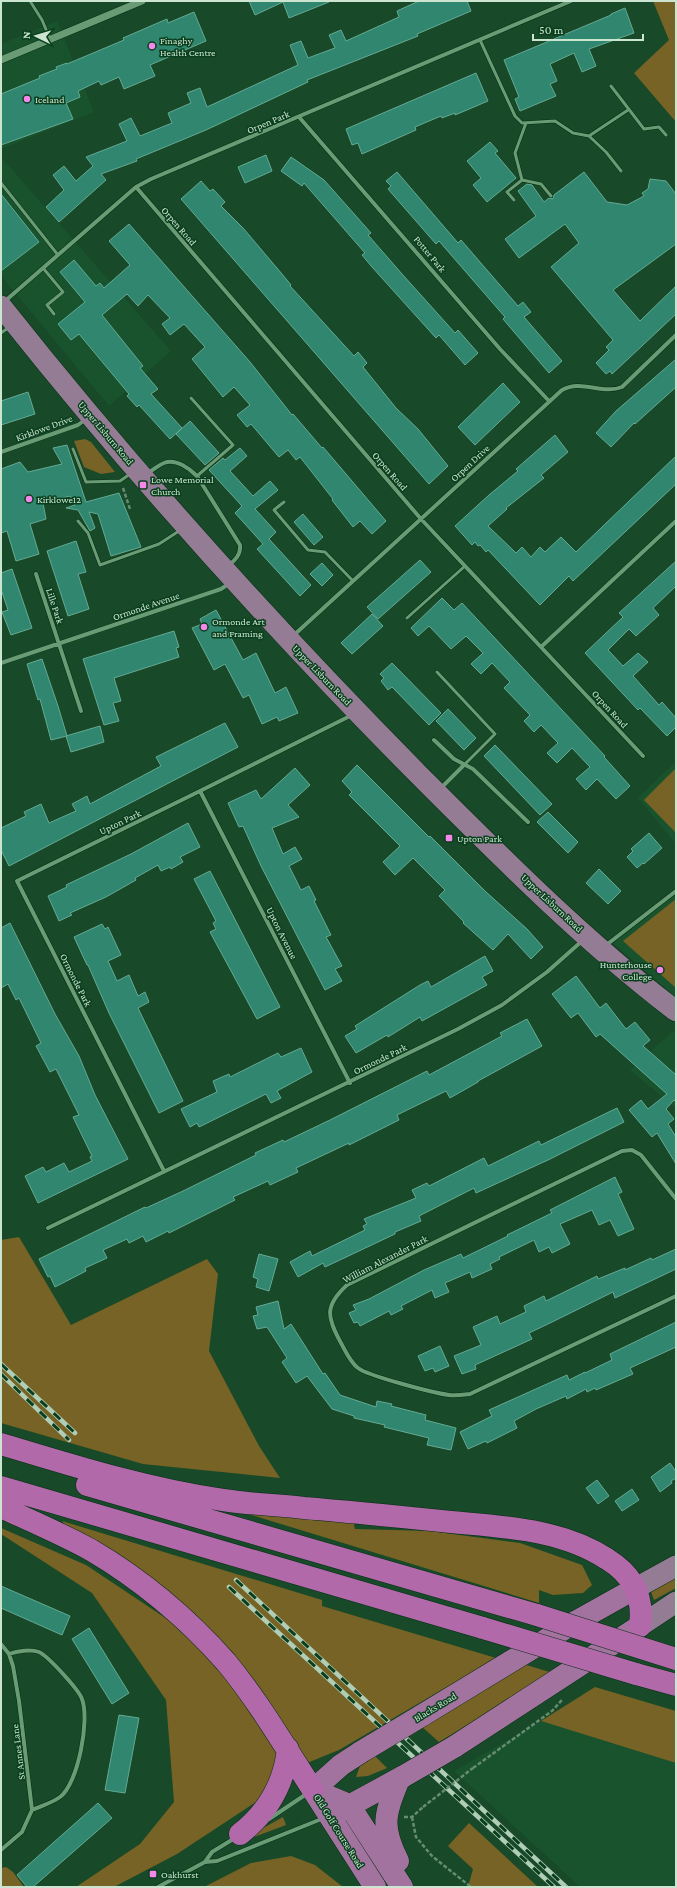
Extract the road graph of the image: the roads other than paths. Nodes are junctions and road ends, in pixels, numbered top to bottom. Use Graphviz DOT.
graph roads {
  1 [pos="30,1"];
  2 [pos="142,1"];
  3 [pos="571,1"];
  4 [pos="50,39"];
  5 [pos="480,40"];
  6 [pos="1,60"];
  7 [pos="611,86"];
  8 [pos="628,110"];
  9 [pos="299,117"];
  10 [pos="526,124"];
  11 [pos="666,135"];
  12 [pos="589,136"];
  13 [pos="621,171"];
  14 [pos="522,180"];
  15 [pos="1,183"];
  16 [pos="136,187"];
  17 [pos="551,196"];
  18 [pos="514,200"];
  19 [pos="58,255"];
  20 [pos="43,268"];
  21 [pos="1,306"];
  22 [pos="54,314"];
  23 [pos="8,328"];
  24 [pos="676,335"];
  25 [pos="191,398"];
  26 [pos="549,402"];
  27 [pos="91,416"];
  28 [pos="73,449"];
  29 [pos="1,452"];
  30 [pos="133,476"];
  31 [pos="198,476"];
  32 [pos="284,502"];
  33 [pos="421,519"];
  34 [pos="78,521"];
  35 [pos="676,521"];
  36 [pos="187,526"];
  37 [pos="465,566"];
  38 [pos="36,574"];
  39 [pos="230,574"];
  40 [pos="353,581"];
  41 [pos="407,618"];
  42 [pos="289,639"];
  43 [pos="59,644"];
  44 [pos="541,647"];
  45 [pos="1,663"];
  46 [pos="437,672"];
  47 [pos="81,711"];
  48 [pos="358,712"];
  49 [pos="434,740"];
  50 [pos="643,756"];
  51 [pos="464,765"];
  52 [pos="200,791"];
  53 [pos="437,792"];
  54 [pos="528,822"];
  55 [pos="17,881"];
  56 [pos="676,891"];
  57 [pos="595,943"];
  58 [pos="676,1011"];
  59 [pos="350,1083"];
  60 [pos="164,1171"];
  61 [pos="676,1199"];
  62 [pos="48,1228"];
  63 [pos="676,1296"];
  64 [pos="1,1444"];
  65 [pos="1,1460"];
  66 [pos="1,1487"];
  67 [pos="1,1507"];
  68 [pos="676,1566"];
  69 [pos="636,1588"];
  70 [pos="676,1602"];
  71 [pos="640,1626"];
  72 [pos="1,1644"];
  73 [pos="9,1654"];
  74 [pos="676,1658"];
  75 [pos="676,1685"];
  76 [pos="288,1749"];
  77 [pos="402,1777"];
  78 [pos="313,1790"];
  79 [pos="349,1805"];
  80 [pos="32,1810"];
  81 [pos="330,1816"];
  82 [pos="266,1821"];
  83 [pos="260,1825"];
  84 [pos="240,1834"];
  85 [pos="1,1850"];
  86 [pos="205,1862"];
  87 [pos="158,1887"];
  88 [pos="375,1887"];
  89 [pos="402,1887"];
  90 [pos="412,1887"];
  1 -- 4 [label="lane"];
  2 -- 4 [label="street"];
  3 -- 5 [label="street, Orpen Park"];
  4 -- 6 [label="street"];
  5 -- 9 [label="street, Orpen Park"];
  5 -- 10 [label="lane"];
  7 -- 8 [label="lane"];
  8 -- 11 [label="lane"];
  8 -- 12 [label="lane"];
  9 -- 16 [label="street, Orpen Park"];
  9 -- 26 [label="street, Potter Park"];
  10 -- 12 [label="lane"];
  10 -- 14 [label="lane"];
  12 -- 13 [label="lane"];
  14 -- 17 [label="lane"];
  14 -- 18 [label="lane"];
  15 -- 19 [label="lane"];
  16 -- 19 [label="street, Orpen Park"];
  16 -- 33 [label="street, Orpen Road"];
  19 -- 20 [label="street, Orpen Park"];
  20 -- 21 [label="street, Orpen Park"];
  20 -- 22 [label="lane"];
  21 -- 23 [label="main road, Upper Lisburn Road"];
  23 -- 27 [label="main road, Upper Lisburn Road"];
  24 -- 26 [label="street, Orpen Drive"];
  25 -- 31 [label="lane"];
  26 -- 33 [label="street, Orpen Drive"];
  27 -- 29 [label="street, Kirklowe Drive"];
  27 -- 30 [label="main road, Upper Lisburn Road"];
  28 -- 30 [label="lane"];
  30 -- 31 [label="street"];
  30 -- 36 [label="main road, Upper Lisburn Road"];
  31 -- 39 [label="street, Ormonde Avenue"];
  32 -- 40 [label="lane"];
  33 -- 37 [label="street, Orpen Road"];
  33 -- 40 [label="street, Orpen Drive"];
  34 -- 36 [label="lane"];
  35 -- 44 [label="street"];
  36 -- 39 [label="main road, Upper Lisburn Road"];
  37 -- 41 [label="lane"];
  37 -- 44 [label="street, Orpen Road"];
  38 -- 43 [label="street, Lille Park"];
  39 -- 42 [label="main road, Upper Lisburn Road"];
  39 -- 43 [label="street, Ormonde Avenue"];
  40 -- 42 [label="street, Orpen Drive"];
  42 -- 48 [label="main road, Upper Lisburn Road"];
  43 -- 45 [label="street"];
  43 -- 47 [label="street, Lille Park"];
  44 -- 50 [label="street, Orpen Road"];
  46 -- 51 [label="lane"];
  48 -- 52 [label="street, Upton Park"];
  48 -- 53 [label="main road, Upper Lisburn Road"];
  49 -- 51 [label="street"];
  51 -- 53 [label="street"];
  51 -- 54 [label="street"];
  52 -- 55 [label="street, Upton Park"];
  52 -- 59 [label="street, Upton Avenue"];
  53 -- 57 [label="main road, Upper Lisburn Road"];
  55 -- 60 [label="street, Ormonde Park"];
  56 -- 57 [label="street, Ormonde Park"];
  57 -- 58 [label="main road, Upper Lisburn Road"];
  57 -- 59 [label="street, Ormonde Park"];
  59 -- 60 [label="street, Ormonde Park"];
  60 -- 62 [label="street, Ormonde Park"];
  61 -- 63 [label="street, William Alexander Park"];
  64 -- 69 [label="highway"];
  65 -- 74 [label="highway, bridge"];
  66 -- 75 [label="highway, bridge"];
  67 -- 76 [label="highway"];
  68 -- 69 [label="main road, Blacks Road"];
  69 -- 71 [label="highway"];
  69 -- 78 [label="highway, Blacks Road, bridge"];
  70 -- 71 [label="main road"];
  71 -- 77 [label="highway, bridge"];
  72 -- 73 [label="street, St Annes Lane"];
  73 -- 80 [label="street, St Annes Lane"];
  73 -- 80 [label="street"];
  76 -- 78 [label="highway"];
  76 -- 84 [label="highway"];
  77 -- 79 [label="highway"];
  77 -- 90 [label="highway"];
  78 -- 79 [label="highway, Old Golf Course Road"];
  78 -- 81 [label="highway, Old Golf Course Road"];
  78 -- 82 [label="street, Blacks Road"];
  79 -- 81 [label="highway"];
  79 -- 89 [label="highway"];
  80 -- 85 [label="street"];
  81 -- 86 [label="street"];
  81 -- 88 [label="highway, Old Golf Course Road"];
  83 -- 84 [label="street"];
  84 -- 86 [label="street"];
  86 -- 87 [label="street"];
}
